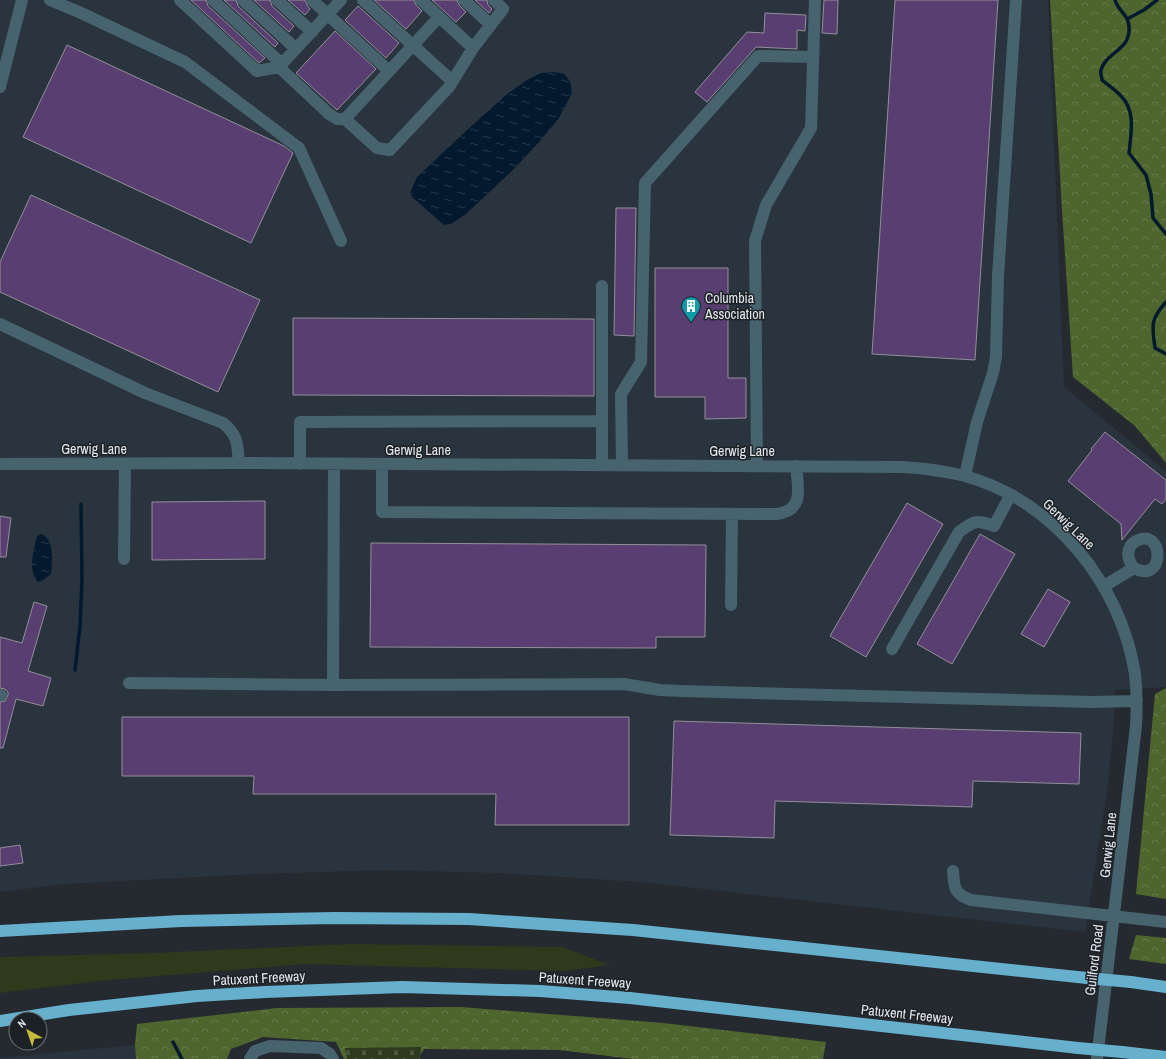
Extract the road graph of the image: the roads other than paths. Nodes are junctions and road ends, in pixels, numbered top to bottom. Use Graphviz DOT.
graph roads {
  1 [pos="22,0"];
  2 [pos="50,0"];
  3 [pos="180,0"];
  4 [pos="213,0"];
  5 [pos="243,0"];
  6 [pos="277,0"];
  7 [pos="312,0"];
  8 [pos="341,0"];
  9 [pos="363,0"];
  10 [pos="421,0"];
  11 [pos="464,0"];
  12 [pos="494,0"];
  13 [pos="815,0"];
  14 [pos="1016,0"];
  15 [pos="328,15"];
  16 [pos="439,17"];
  17 [pos="490,25"];
  18 [pos="312,32"];
  19 [pos="413,45"];
  20 [pos="473,48"];
  21 [pos="296,49"];
  22 [pos="813,56"];
  23 [pos="281,65"];
  24 [pos="389,71"];
  25 [pos="451,80"];
  26 [pos="0,87"];
  27 [pos="345,119"];
  28 [pos="341,241"];
  29 [pos="602,286"];
  30 [pos="0,324"];
  31 [pos="602,421"];
  32 [pos="239,463"];
  33 [pos="0,464"];
  34 [pos="125,464"];
  35 [pos="300,464"];
  36 [pos="334,464"];
  37 [pos="382,464"];
  38 [pos="602,465"];
  39 [pos="622,465"];
  40 [pos="757,466"];
  41 [pos="796,466"];
  42 [pos="965,476"];
  43 [pos="1010,496"];
  44 [pos="732,514"];
  45 [pos="124,559"];
  46 [pos="1134,568"];
  47 [pos="1104,586"];
  48 [pos="730,605"];
  49 [pos="892,649"];
  50 [pos="129,683"];
  51 [pos="333,685"];
  52 [pos="1137,701"];
  53 [pos="953,871"];
  54 [pos="1115,916"];
  55 [pos="1166,922"];
  56 [pos="0,931"];
  57 [pos="1166,987"];
  58 [pos="0,1021"];
  59 [pos="1166,1057"];
  60 [pos="250,1059"];
  61 [pos="333,1059"];
  62 [pos="1097,1059"];
  1 -- 26 [label="street"];
  2 -- 28 [label="street"];
  3 -- 23 [label="street"];
  4 -- 23 [label="street"];
  5 -- 21 [label="street"];
  6 -- 18 [label="street"];
  7 -- 15 [label="street"];
  8 -- 15 [label="street"];
  9 -- 19 [label="street"];
  10 -- 16 [label="street"];
  11 -- 17 [label="street"];
  12 -- 17 [label="street"];
  13 -- 22 [label="street"];
  14 -- 42 [label="street"];
  15 -- 18 [label="street"];
  15 -- 24 [label="street"];
  16 -- 19 [label="street"];
  16 -- 20 [label="street"];
  17 -- 20 [label="street"];
  18 -- 21 [label="street"];
  19 -- 24 [label="street"];
  19 -- 25 [label="street"];
  20 -- 25 [label="street"];
  21 -- 23 [label="street"];
  22 -- 39 [label="street"];
  22 -- 40 [label="street"];
  23 -- 27 [label="street"];
  24 -- 27 [label="street"];
  25 -- 27 [label="street"];
  29 -- 31 [label="street"];
  30 -- 32 [label="street"];
  31 -- 35 [label="street"];
  31 -- 38 [label="street"];
  32 -- 34 [label="street, Gerwig Lane"];
  32 -- 35 [label="street, Gerwig Lane"];
  33 -- 34 [label="street, Gerwig Lane"];
  34 -- 45 [label="street"];
  35 -- 36 [label="street, Gerwig Lane"];
  36 -- 37 [label="street, Gerwig Lane"];
  36 -- 51 [label="street"];
  37 -- 38 [label="street, Gerwig Lane"];
  37 -- 44 [label="street"];
  38 -- 39 [label="street, Gerwig Lane"];
  39 -- 40 [label="street, Gerwig Lane"];
  40 -- 41 [label="street, Gerwig Lane"];
  41 -- 42 [label="street, Gerwig Lane"];
  41 -- 44 [label="street"];
  42 -- 43 [label="street, Gerwig Lane"];
  43 -- 47 [label="street, Gerwig Lane"];
  43 -- 49 [label="street"];
  44 -- 48 [label="street"];
  46 -- 47 [label="street"];
  47 -- 52 [label="street, Gerwig Lane"];
  50 -- 51 [label="street"];
  51 -- 52 [label="street"];
  52 -- 54 [label="street, Gerwig Lane"];
  53 -- 54 [label="street"];
  54 -- 55 [label="street, Guilford Road"];
  54 -- 62 [label="street, Guilford Road"];
  56 -- 57 [label="highway, bridge"];
  58 -- 59 [label="highway, Patuxent Freeway, bridge"];
  60 -- 61 [label="street"];
}
